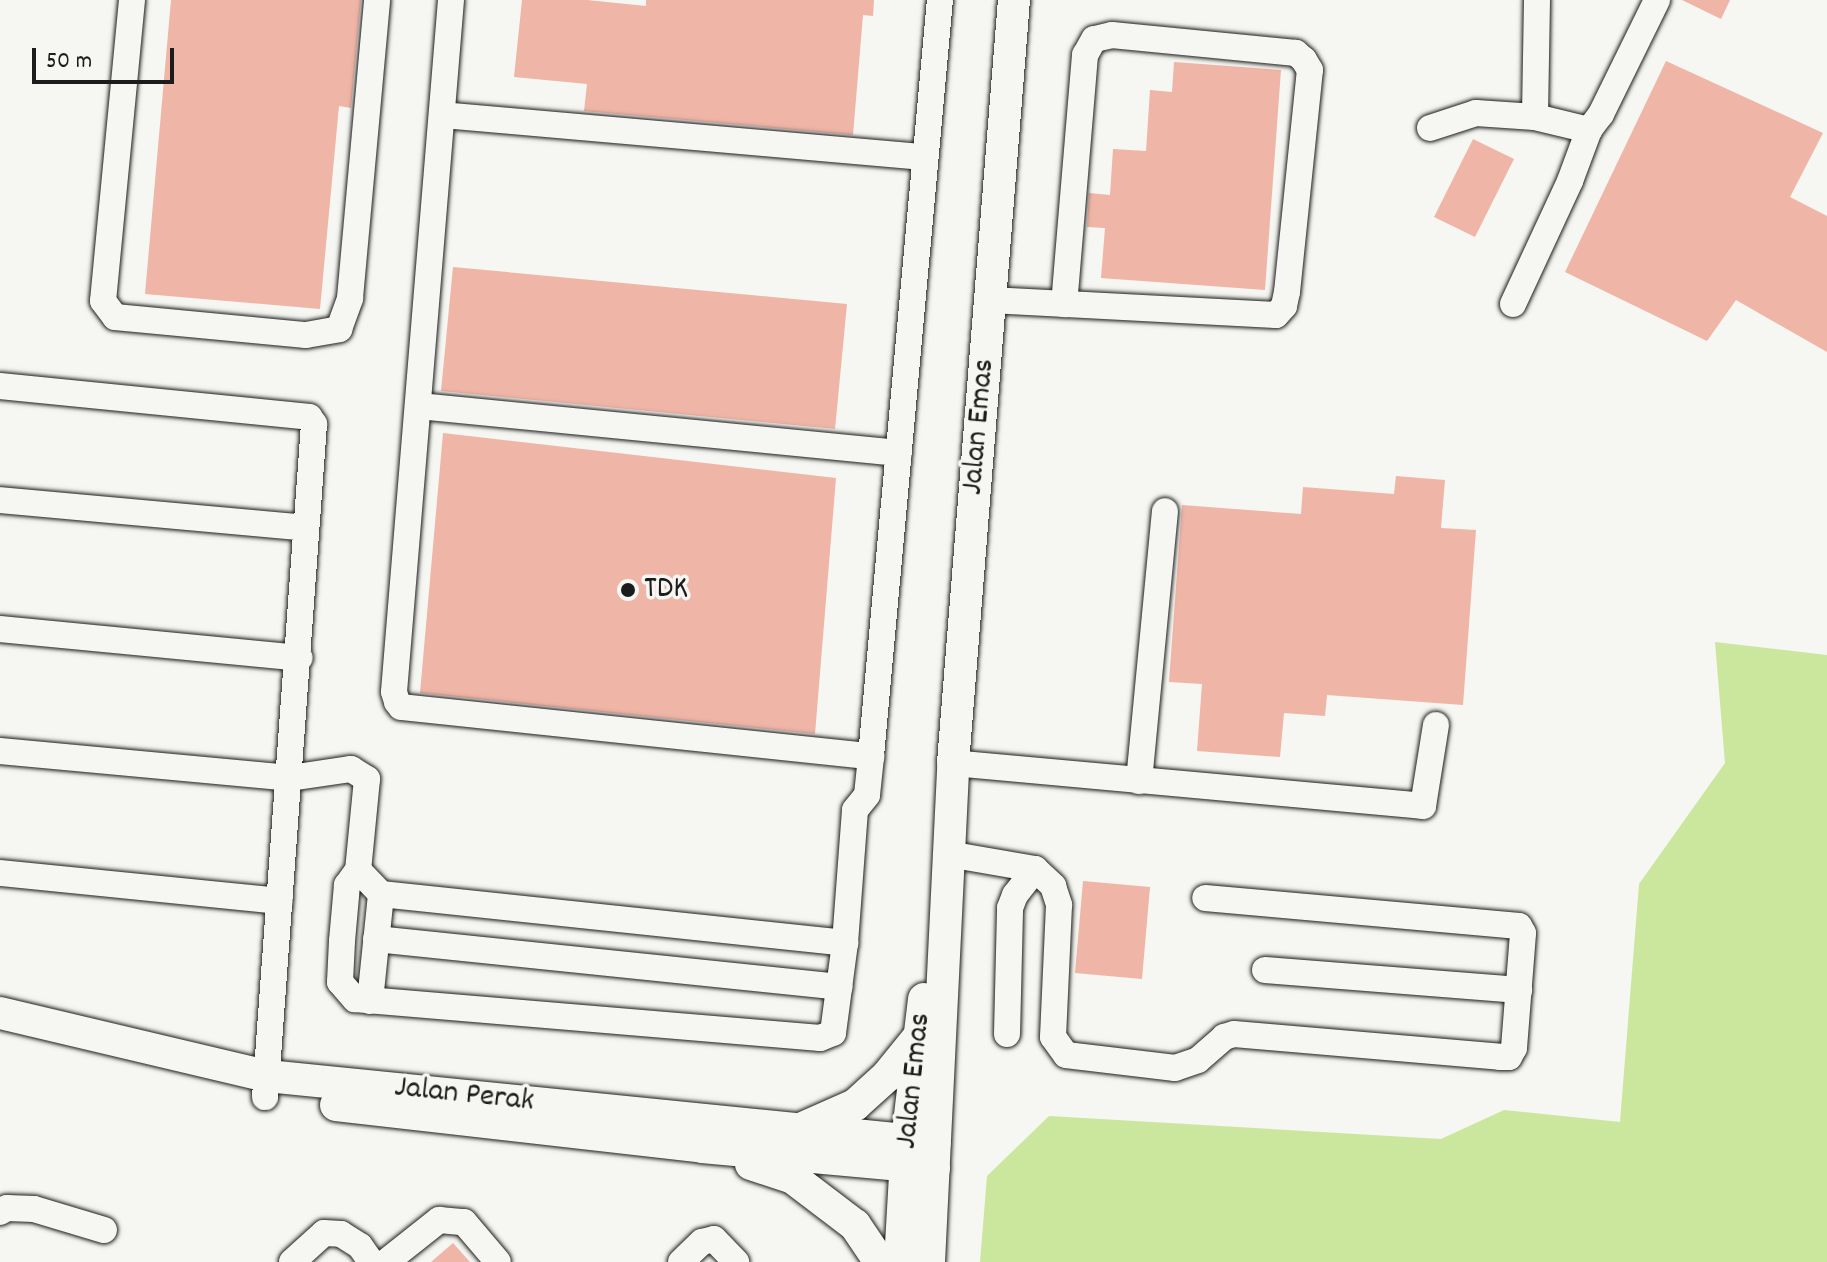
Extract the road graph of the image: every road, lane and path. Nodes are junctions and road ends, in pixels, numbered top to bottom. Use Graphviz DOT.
graph roads {
  1 [pos="132,0"];
  2 [pos="377,0"];
  3 [pos="451,0"];
  4 [pos="940,0"];
  5 [pos="1014,0"];
  6 [pos="1537,0"];
  7 [pos="1657,0"];
  8 [pos="442,115"];
  9 [pos="1535,117"];
  10 [pos="1430,128"];
  11 [pos="1589,130"];
  12 [pos="925,157"];
  13 [pos="990,300"];
  14 [pos="1064,304"];
  15 [pos="1513,304"];
  16 [pos="0,386"];
  17 [pos="419,406"];
  18 [pos="899,453"];
  19 [pos="0,500"];
  20 [pos="1165,511"];
  21 [pos="305,528"];
  22 [pos="0,629"];
  23 [pos="300,658"];
  24 [pos="1436,725"];
  25 [pos="0,751"];
  26 [pos="871,756"];
  27 [pos="953,763"];
  28 [pos="290,778"];
  29 [pos="1139,781"];
  30 [pos="948,854"];
  31 [pos="1035,869"];
  32 [pos="358,870"];
  33 [pos="0,873"];
  34 [pos="381,894"];
  35 [pos="1205,898"];
  36 [pos="280,901"];
  37 [pos="376,939"];
  38 [pos="845,943"];
  39 [pos="1265,970"];
  40 [pos="840,987"];
  41 [pos="1519,990"];
  42 [pos="370,1001"];
  43 [pos="0,1013"];
  44 [pos="1007,1034"];
  45 [pos="0,1035"];
  46 [pos="917,1039"];
  47 [pos="266,1087"];
  48 [pos="801,1129"];
  49 [pos="702,1147"];
  50 [pos="920,1154"];
  51 [pos="0,1212"];
  52 [pos="104,1230"];
  53 [pos="292,1262"];
  54 [pos="371,1262"];
  55 [pos="386,1262"];
  56 [pos="498,1262"];
  57 [pos="681,1262"];
  58 [pos="736,1262"];
  59 [pos="880,1262"];
  60 [pos="900,1262"];
  61 [pos="929,1262"];
  1 -- 2 [label="street"];
  3 -- 8 [label="street"];
  4 -- 12 [label="street"];
  5 -- 13 [label="main road, Jalan Emas"];
  6 -- 9 [label="street"];
  7 -- 11 [label="street"];
  8 -- 12 [label="street"];
  8 -- 17 [label="street"];
  9 -- 10 [label="street"];
  9 -- 11 [label="street"];
  11 -- 15 [label="street"];
  12 -- 18 [label="street"];
  13 -- 14 [label="street"];
  13 -- 27 [label="main road, Jalan Emas"];
  14 -- 14 [label="street"];
  16 -- 21 [label="street"];
  17 -- 18 [label="street"];
  17 -- 26 [label="street"];
  18 -- 26 [label="street"];
  19 -- 21 [label="street"];
  20 -- 29 [label="street"];
  21 -- 23 [label="street"];
  22 -- 23 [label="street"];
  23 -- 28 [label="street"];
  24 -- 29 [label="street"];
  25 -- 28 [label="street"];
  26 -- 38 [label="street"];
  27 -- 29 [label="street"];
  27 -- 30 [label="main road, Jalan Emas"];
  28 -- 32 [label="street"];
  28 -- 36 [label="street"];
  30 -- 31 [label="street"];
  30 -- 46 [label="main road, Jalan Emas"];
  30 -- 50 [label="main road, Jalan Emas"];
  31 -- 41 [label="street"];
  31 -- 44 [label="street"];
  32 -- 34 [label="street"];
  32 -- 42 [label="street"];
  33 -- 36 [label="street"];
  34 -- 37 [label="street"];
  34 -- 38 [label="street"];
  35 -- 41 [label="street"];
  36 -- 47 [label="street"];
  37 -- 40 [label="street"];
  37 -- 42 [label="street"];
  38 -- 40 [label="street"];
  39 -- 41 [label="street"];
  40 -- 42 [label="street"];
  43 -- 47 [label="main road, Jalan Perak"];
  45 -- 47 [label="main road, Jalan Perak"];
  46 -- 48 [label="main road"];
  46 -- 50 [label="main road, Jalan Emas"];
  47 -- 48 [label="main road, Jalan Perak"];
  47 -- 49 [label="main road, Jalan Perak"];
  48 -- 50 [label="main road, Jalan Perak"];
  49 -- 50 [label="main road, Jalan Perak"];
  49 -- 59 [label="main road"];
  50 -- 60 [label="main road, Jalan Emas"];
  50 -- 61 [label="main road, Jalan Emas"];
  51 -- 52 [label="street"];
  53 -- 54 [label="street"];
  55 -- 56 [label="street"];
  57 -- 58 [label="street"];
}
